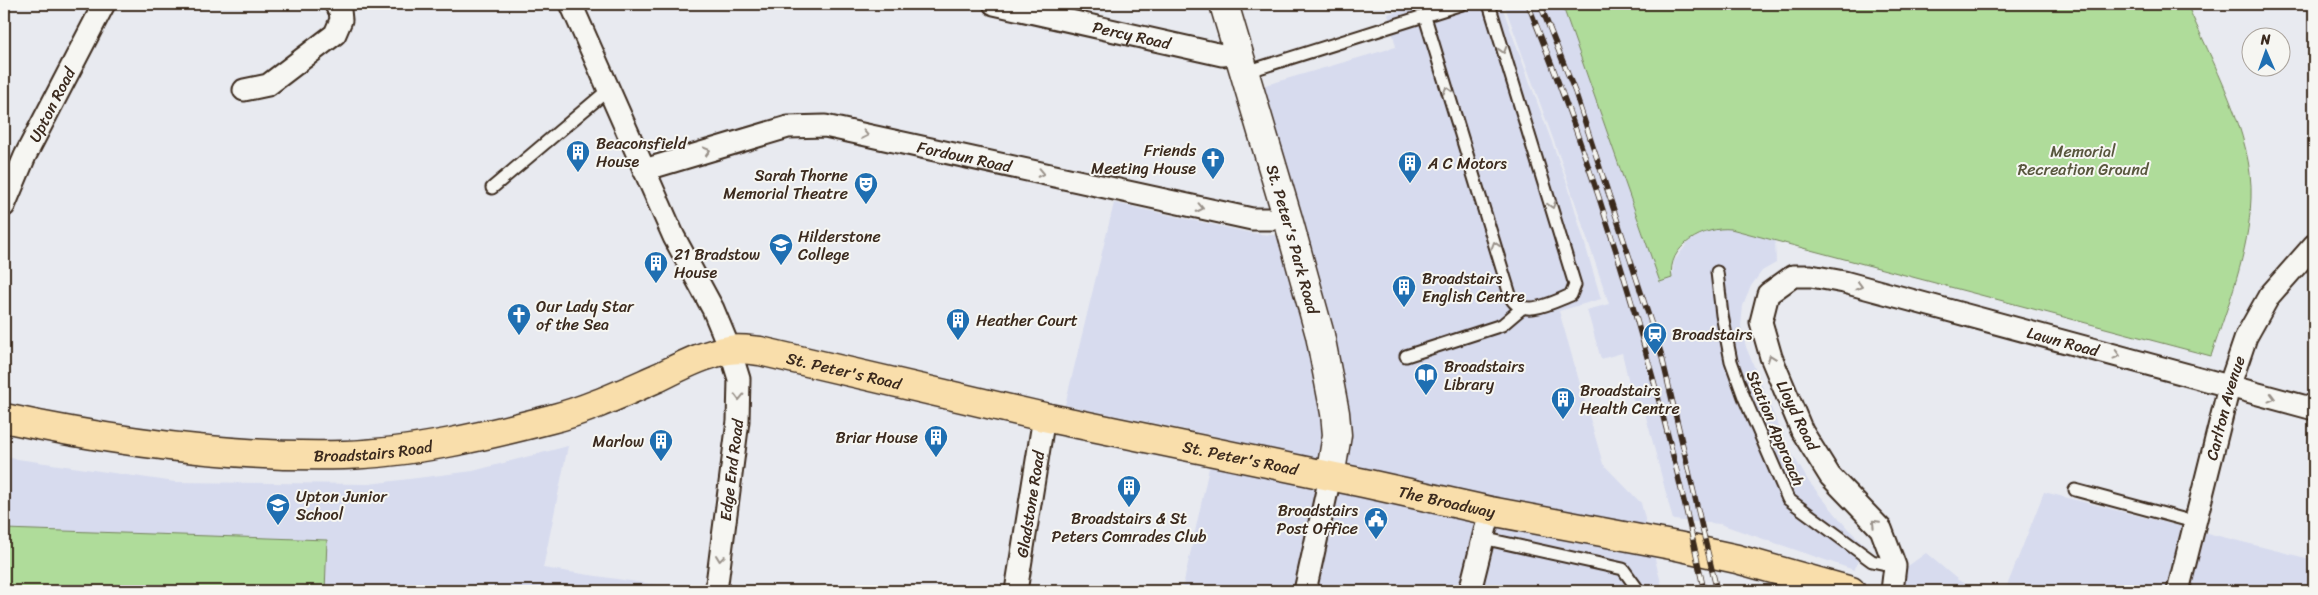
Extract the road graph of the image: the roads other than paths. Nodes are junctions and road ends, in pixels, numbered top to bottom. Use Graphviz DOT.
graph roads {
  1 [pos="104,4"];
  2 [pos="335,4"];
  3 [pos="571,4"];
  4 [pos="994,4"];
  5 [pos="1224,4"];
  6 [pos="1462,4"];
  7 [pos="1489,4"];
  8 [pos="1425,17"];
  9 [pos="1242,62"];
  10 [pos="244,90"];
  11 [pos="608,90"];
  12 [pos="644,170"];
  13 [pos="492,188"];
  14 [pos="4,206"];
  15 [pos="1288,219"];
  16 [pos="2314,245"];
  17 [pos="1717,272"];
  18 [pos="1811,276"];
  19 [pos="1522,308"];
  20 [pos="730,350"];
  21 [pos="1406,356"];
  22 [pos="2230,387"];
  23 [pos="2314,409"];
  24 [pos="1044,417"];
  25 [pos="4,418"];
  26 [pos="1330,477"];
  27 [pos="2075,490"];
  28 [pos="1490,511"];
  29 [pos="2194,522"];
  30 [pos="1482,538"];
  31 [pos="1895,566"];
  32 [pos="716,591"];
  33 [pos="1016,591"];
  34 [pos="1305,591"];
  35 [pos="1470,591"];
  36 [pos="1639,591"];
  37 [pos="1851,591"];
  38 [pos="1892,591"];
  39 [pos="2178,591"];
  1 -- 14 [label="street, Upton Road"];
  2 -- 10 [label="street"];
  3 -- 11 [label="street"];
  4 -- 9 [label="street, Percy Road"];
  5 -- 9 [label="main road, St. Peter's Park Road"];
  6 -- 8 [label="lane"];
  7 -- 19 [label="lane, one-way"];
  8 -- 9 [label="lane"];
  19 -- 8 [label="lane, one-way"];
  9 -- 15 [label="main road, St. Peter's Park Road"];
  11 -- 12 [label="street"];
  11 -- 13 [label="lane"];
  12 -- 15 [label="street, Fordoun Road, one-way"];
  12 -- 20 [label="street"];
  15 -- 26 [label="main road, St. Peter's Park Road"];
  16 -- 22 [label="street, Carlton Avenue"];
  17 -- 31 [label="lane, Station Approach"];
  18 -- 22 [label="street, Lawn Road, one-way"];
  31 -- 18 [label="street, Lloyd Road, one-way"];
  19 -- 21 [label="lane"];
  20 -- 24 [label="main road, St. Peter's Road"];
  20 -- 25 [label="main road, Broadstairs Road"];
  20 -- 32 [label="street, Edge End Road, one-way"];
  22 -- 23 [label="street, Lawn Road, one-way"];
  22 -- 29 [label="street, Carlton Avenue"];
  24 -- 26 [label="main road, St. Peter's Road"];
  24 -- 33 [label="street, Gladstone Road"];
  26 -- 28 [label="main road, The Broadway"];
  26 -- 34 [label="street"];
  27 -- 29 [label="lane"];
  28 -- 30 [label="street"];
  28 -- 37 [label="main road, The Broadway"];
  29 -- 39 [label="street, Carlton Avenue"];
  30 -- 35 [label="street"];
  30 -- 36 [label="lane"];
  31 -- 38 [label="street, Lloyd Road"];
}
